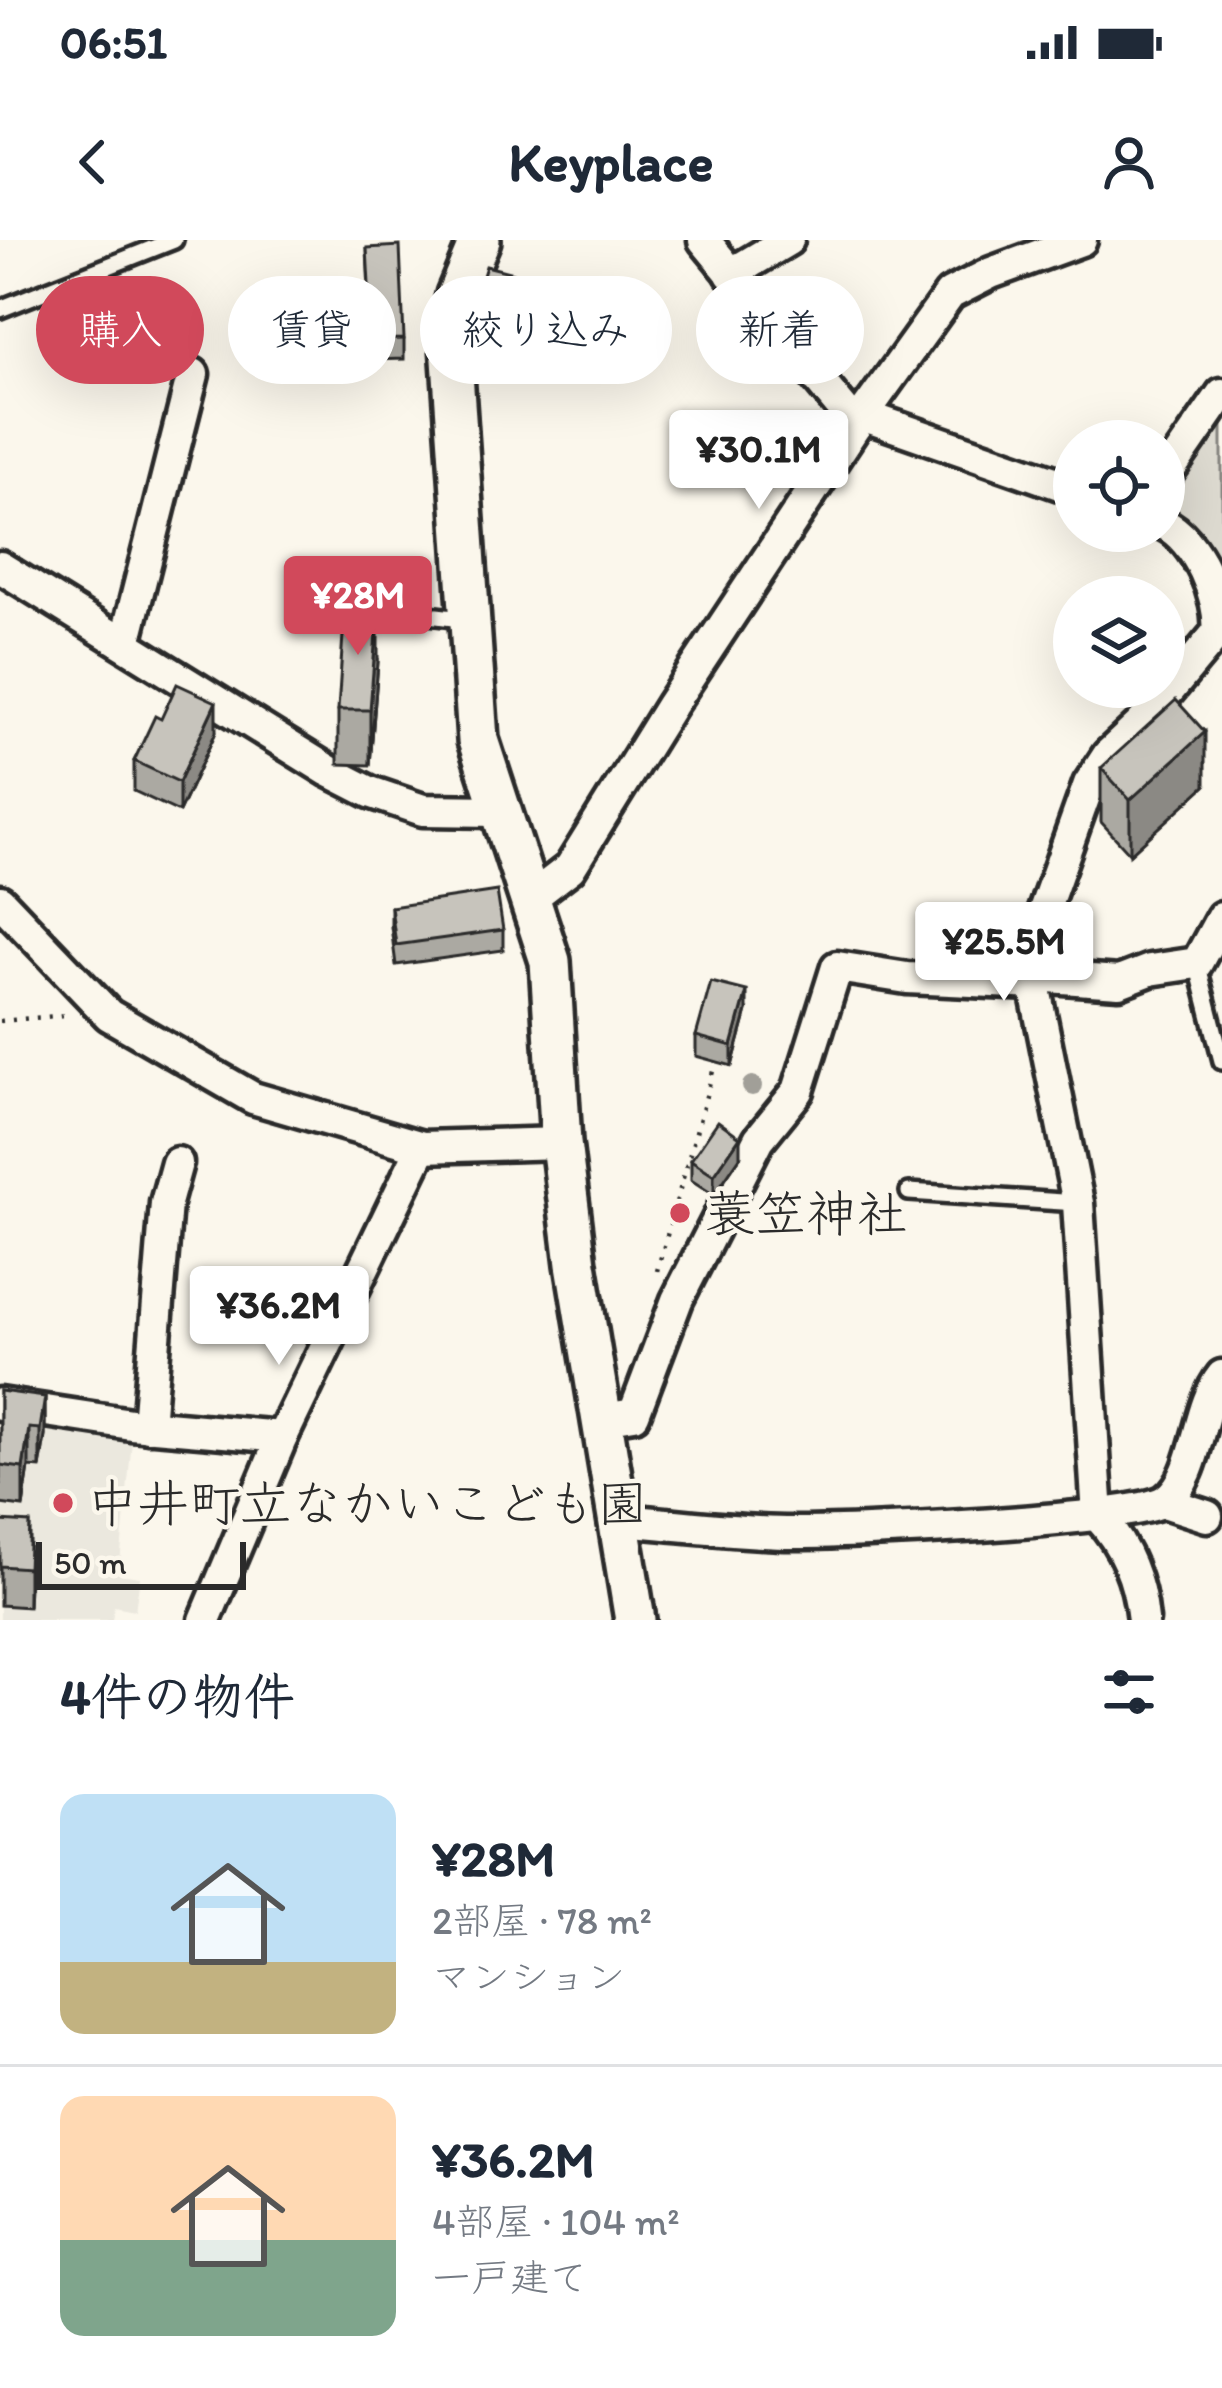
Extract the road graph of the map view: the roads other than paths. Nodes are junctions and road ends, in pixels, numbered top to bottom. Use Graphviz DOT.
graph roads {
  1 [pos="174,240"];
  2 [pos="457,240"];
  3 [pos="480,240"];
  4 [pos="704,240"];
  5 [pos="788,240"];
  6 [pos="1082,240"];
  7 [pos="730,274"];
  8 [pos="457,276"];
  9 [pos="465,276"];
  10 [pos="0,309"];
  11 [pos="191,384"];
  12 [pos="454,384"];
  13 [pos="1222,394"];
  14 [pos="861,420"];
  15 [pos="1185,448"];
  16 [pos="1053,482"];
  17 [pos="1185,535"];
  18 [pos="0,567"];
  19 [pos="337,604"];
  20 [pos="1222,618"];
  21 [pos="470,620"];
  22 [pos="125,643"];
  23 [pos="499,811"];
  24 [pos="531,898"];
  25 [pos="0,901"];
  26 [pos="1222,917"];
  27 [pos="1196,963"];
  28 [pos="1034,980"];
  29 [pos="1222,1060"];
  30 [pos="561,1143"];
  31 [pos="422,1147"];
  32 [pos="177,1163"];
  33 [pos="908,1192"];
  34 [pos="1078,1203"];
  35 [pos="1222,1376"];
  36 [pos="0,1404"];
  37 [pos="603,1420"];
  38 [pos="148,1426"];
  39 [pos="282,1437"];
  40 [pos="1164,1502"];
  41 [pos="1098,1516"];
  42 [pos="620,1520"];
  43 [pos="1214,1525"];
  44 [pos="205,1620"];
  45 [pos="635,1620"];
  46 [pos="1143,1620"];
  1 -- 10 [label="lane"];
  2 -- 8 [label="street"];
  3 -- 9 [label="street"];
  4 -- 7 [label="street"];
  5 -- 7 [label="street"];
  6 -- 14 [label="street"];
  7 -- 14 [label="street"];
  11 -- 22 [label="street"];
  12 -- 21 [label="street"];
  13 -- 15 [label="street"];
  14 -- 16 [label="street"];
  14 -- 24 [label="street"];
  17 -- 20 [label="street"];
  18 -- 22 [label="street"];
  19 -- 21 [label="lane"];
  20 -- 28 [label="street"];
  21 -- 23 [label="street"];
  22 -- 23 [label="street"];
  23 -- 24 [label="street"];
  24 -- 30 [label="street"];
  25 -- 31 [label="street"];
  26 -- 27 [label="street"];
  27 -- 28 [label="street"];
  27 -- 29 [label="lane"];
  28 -- 34 [label="street"];
  28 -- 37 [label="street"];
  30 -- 31 [label="street"];
  30 -- 37 [label="street"];
  31 -- 39 [label="street"];
  32 -- 38 [label="street"];
  33 -- 34 [label="lane"];
  34 -- 41 [label="street"];
  35 -- 40 [label="street"];
  36 -- 38 [label="street"];
  37 -- 42 [label="street"];
  38 -- 39 [label="street"];
  39 -- 44 [label="street"];
  40 -- 41 [label="street"];
  40 -- 43 [label="street"];
  41 -- 42 [label="street"];
  41 -- 46 [label="street"];
  42 -- 45 [label="street"];
}
